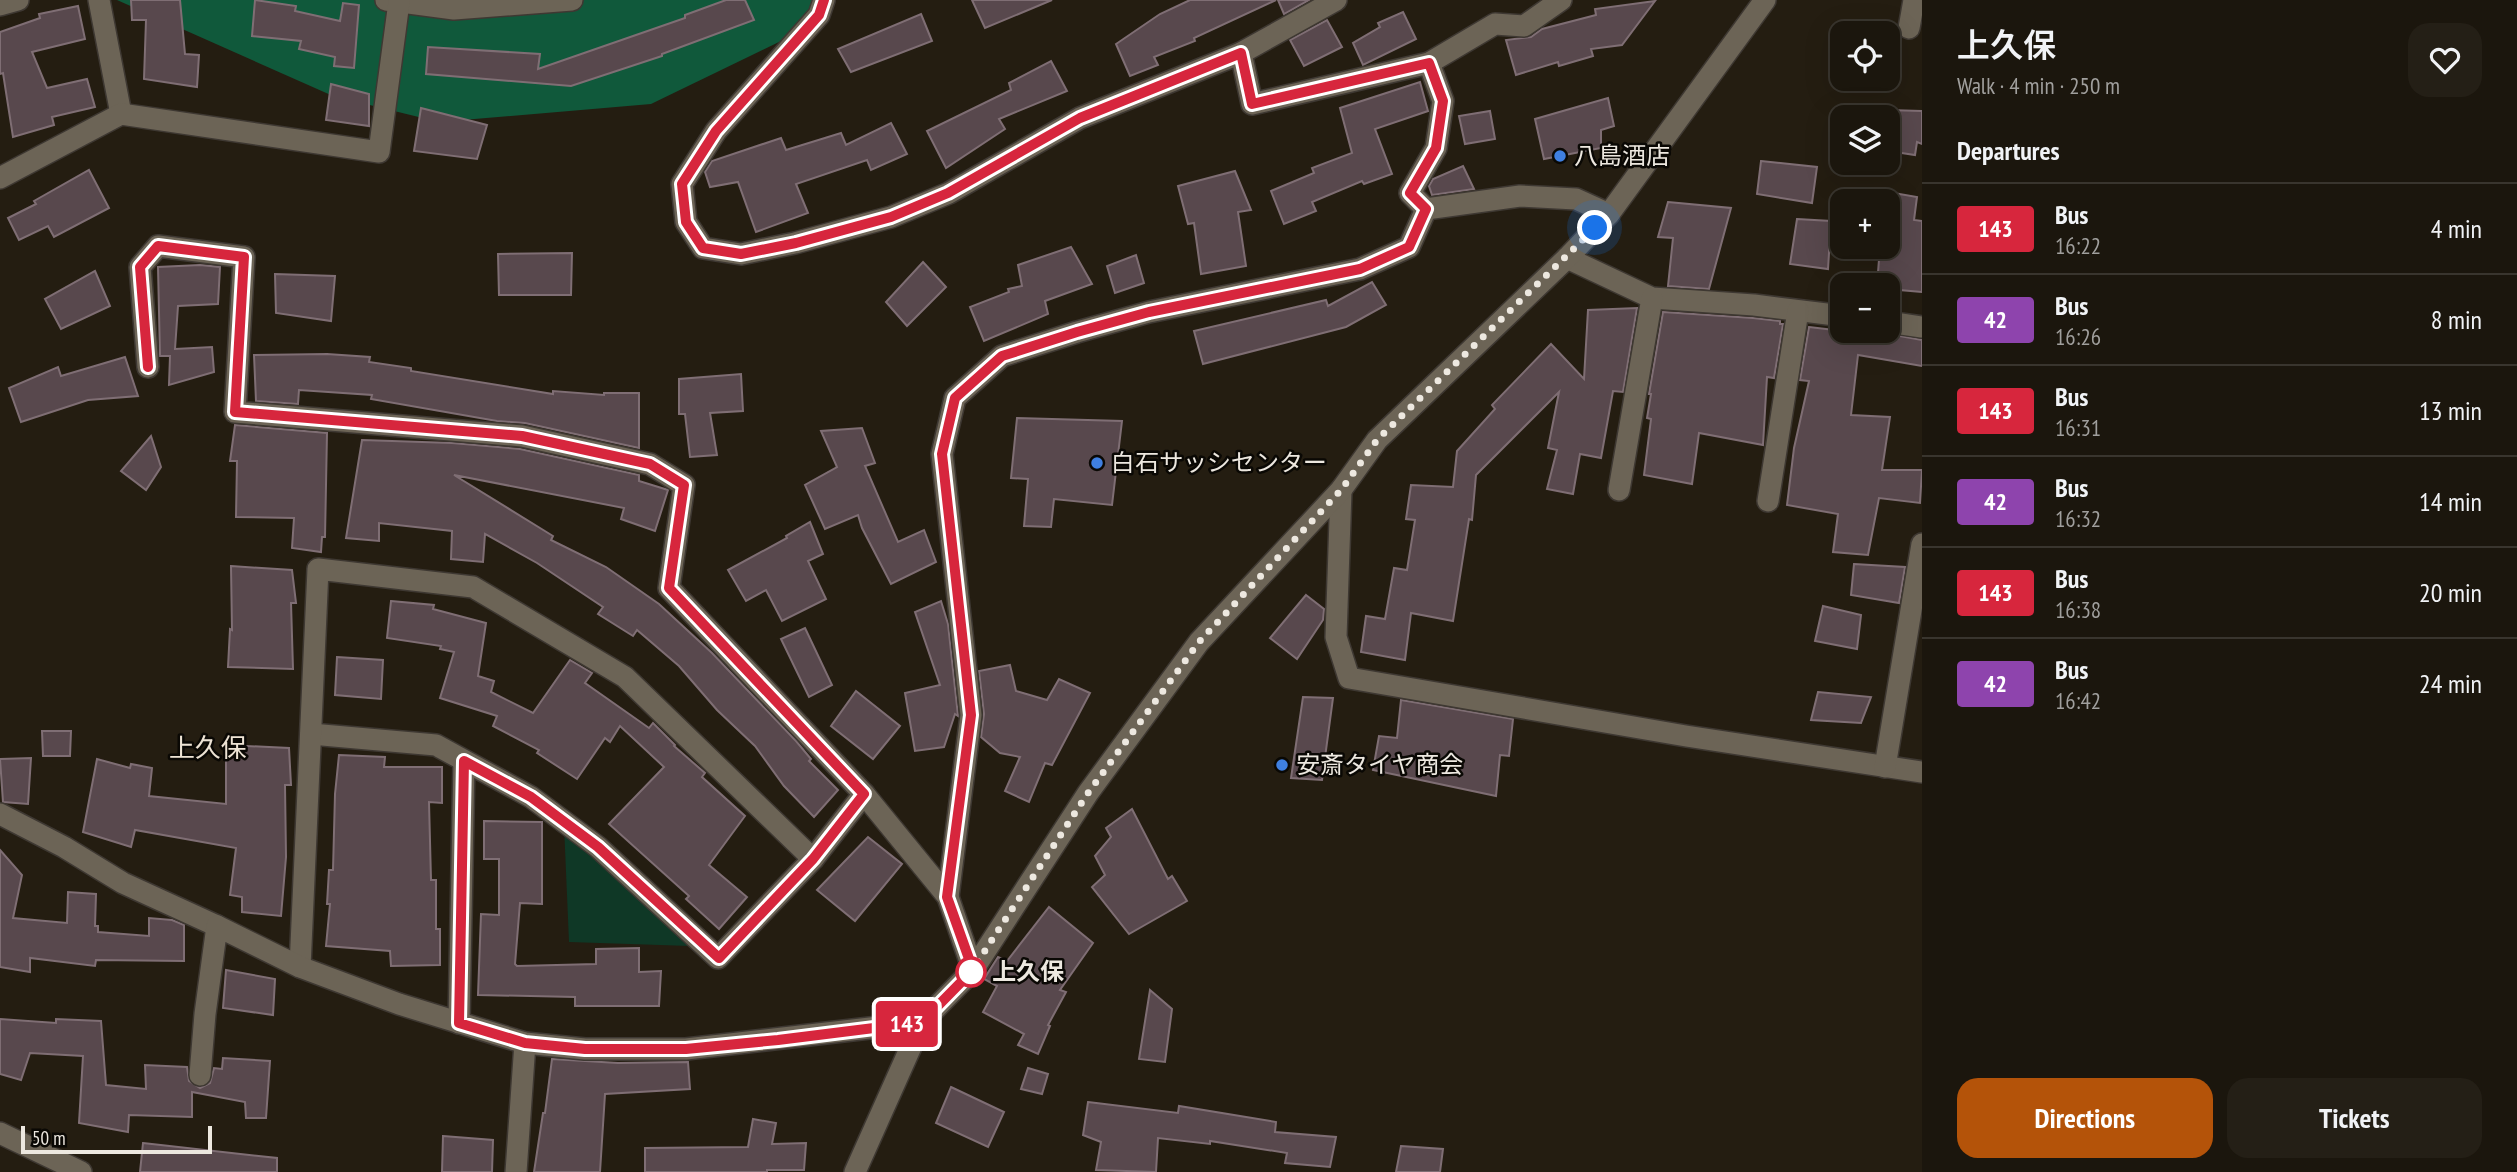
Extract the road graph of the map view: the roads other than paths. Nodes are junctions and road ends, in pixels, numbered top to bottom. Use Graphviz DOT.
graph roads {
  1 [pos="18,0"];
  2 [pos="99,0"];
  3 [pos="572,0"];
  4 [pos="824,0"];
  5 [pos="1336,0"];
  6 [pos="1561,0"];
  7 [pos="1765,0"];
  8 [pos="1914,0"];
  9 [pos="391,1"];
  10 [pos="0,5"];
  11 [pos="1909,28"];
  12 [pos="1241,53"];
  13 [pos="1429,63"];
  14 [pos="121,114"];
  15 [pos="0,178"];
  16 [pos="1426,209"];
  17 [pos="1609,214"];
  18 [pos="1567,258"];
  19 [pos="1652,298"];
  20 [pos="1798,311"];
  21 [pos="1830,315"];
  22 [pos="1900,324"];
  23 [pos="1922,327"];
  24 [pos="148,367"];
  25 [pos="1341,490"];
  26 [pos="1619,490"];
  27 [pos="1768,501"];
  28 [pos="1922,544"];
  29 [pos="311,734"];
  30 [pos="464,761"];
  31 [pos="1885,767"];
  32 [pos="1922,772"];
  33 [pos="864,794"];
  34 [pos="0,814"];
  35 [pos="813,859"];
  36 [pos="947,897"];
  37 [pos="217,926"];
  38 [pos="300,967"];
  39 [pos="973,970"];
  40 [pos="922,1022"];
  41 [pos="459,1023"];
  42 [pos="525,1043"];
  43 [pos="200,1075"];
  44 [pos="0,1133"];
  45 [pos="81,1172"];
  46 [pos="516,1172"];
  47 [pos="855,1172"];
  1 -- 10 [label="street"];
  2 -- 14 [label="street"];
  3 -- 9 [label="street"];
  4 -- 12 [label="street"];
  5 -- 12 [label="street"];
  6 -- 13 [label="street"];
  7 -- 17 [label="street"];
  8 -- 11 [label="street"];
  9 -- 14 [label="street"];
  12 -- 13 [label="street"];
  13 -- 16 [label="street"];
  14 -- 15 [label="street"];
  16 -- 17 [label="street"];
  16 -- 36 [label="street"];
  17 -- 18 [label="street"];
  18 -- 19 [label="street"];
  18 -- 25 [label="street"];
  19 -- 20 [label="street"];
  19 -- 26 [label="street"];
  20 -- 21 [label="street"];
  20 -- 27 [label="street"];
  22 -- 23 [label="street"];
  24 -- 33 [label="street"];
  25 -- 31 [label="street"];
  25 -- 39 [label="street"];
  28 -- 31 [label="street"];
  29 -- 30 [label="street"];
  29 -- 35 [label="street"];
  29 -- 38 [label="street"];
  30 -- 35 [label="street"];
  30 -- 41 [label="street"];
  31 -- 32 [label="street"];
  33 -- 35 [label="street"];
  33 -- 36 [label="street"];
  34 -- 37 [label="street"];
  36 -- 39 [label="street"];
  37 -- 38 [label="street"];
  37 -- 43 [label="street"];
  38 -- 41 [label="street"];
  39 -- 40 [label="street"];
  40 -- 42 [label="street"];
  40 -- 47 [label="street"];
  41 -- 42 [label="street"];
  42 -- 46 [label="street"];
  44 -- 45 [label="street"];
}
